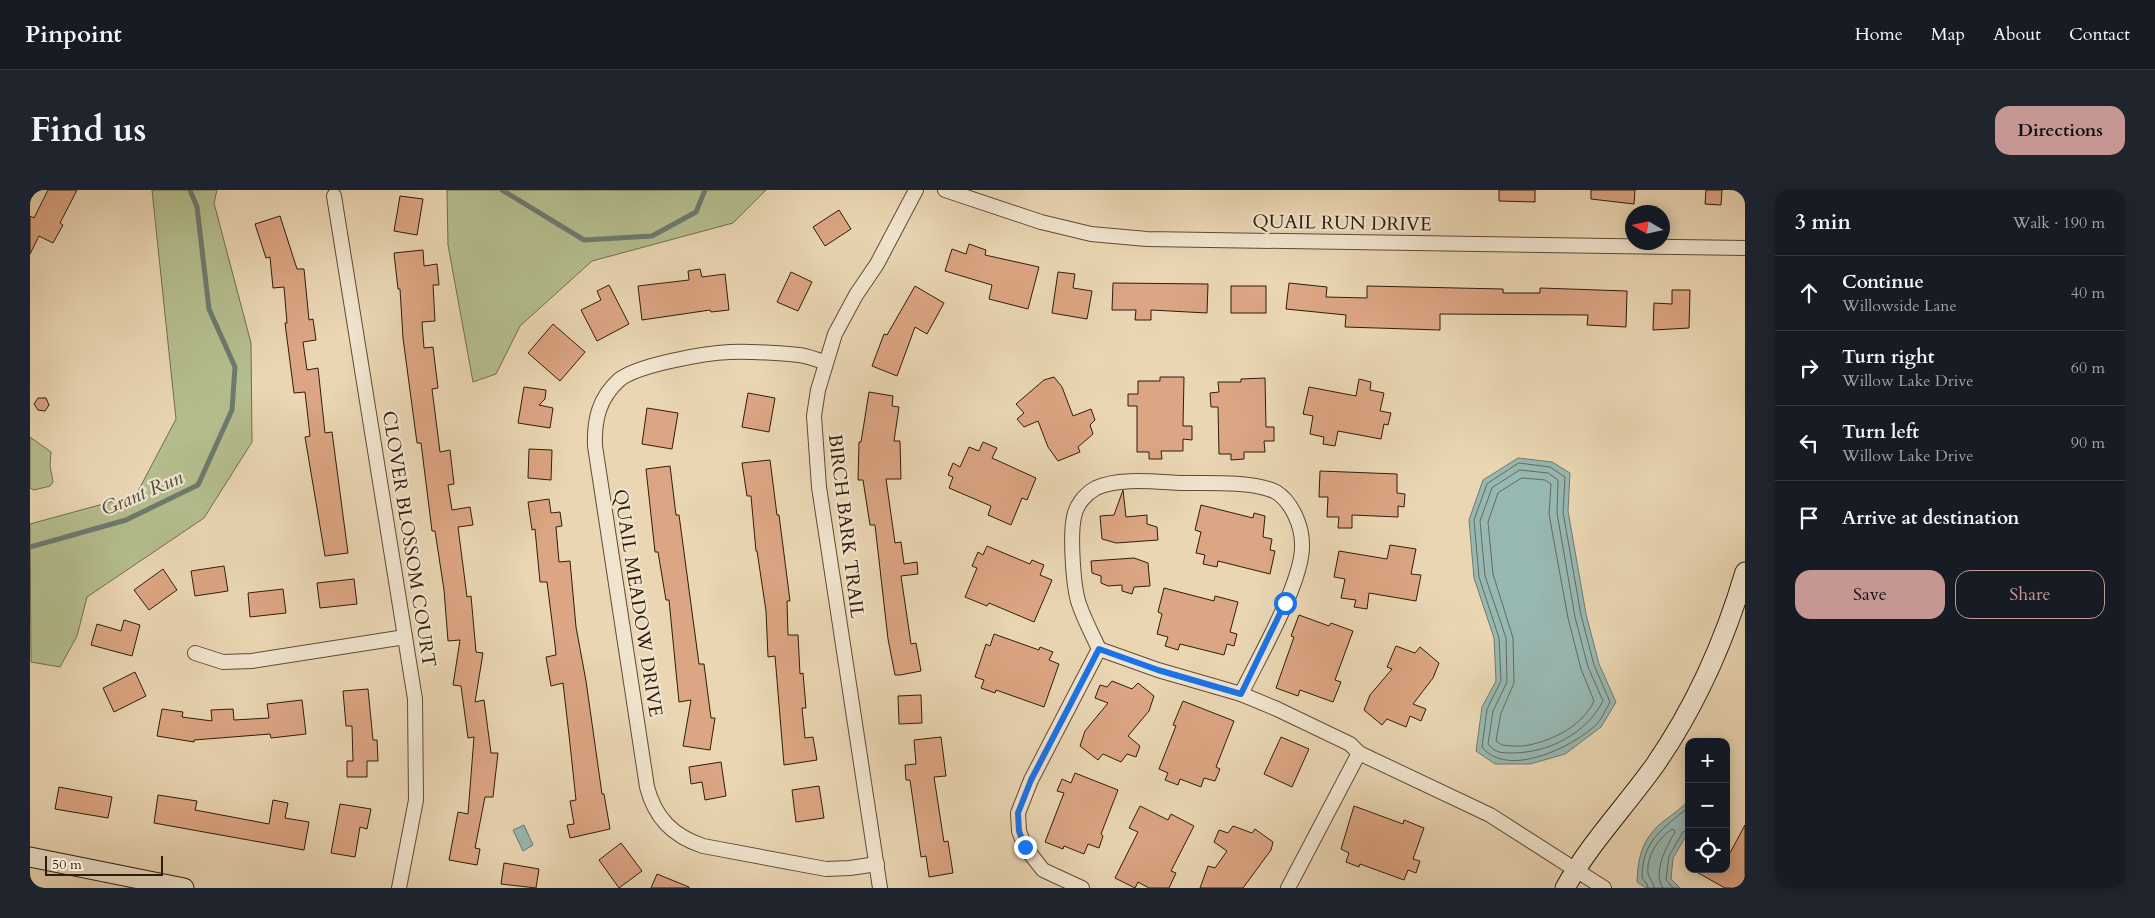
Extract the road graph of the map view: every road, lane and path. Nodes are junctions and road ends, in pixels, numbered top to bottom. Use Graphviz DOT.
graph roads {
  1 [pos="916,190"];
  2 [pos="945,190"];
  3 [pos="334,196"];
  4 [pos="1745,248"];
  5 [pos="825,362"];
  6 [pos="1745,572"];
  7 [pos="405,638"];
  8 [pos="1099,649"];
  9 [pos="195,653"];
  10 [pos="1241,694"];
  11 [pos="1359,753"];
  12 [pos="30,857"];
  13 [pos="877,864"];
  14 [pos="1575,870"];
  15 [pos="184,888"];
  16 [pos="399,888"];
  17 [pos="880,888"];
  18 [pos="1082,888"];
  19 [pos="1288,888"];
  20 [pos="1565,888"];
  21 [pos="1604,888"];
  1 -- 5 [label="street, BIRCH BARK TRAIL"];
  2 -- 4 [label="street, QUAIL RUN DRIVE"];
  3 -- 7 [label="street, CLOVER BLOSSOM COURT"];
  5 -- 13 [label="street, BIRCH BARK TRAIL"];
  5 -- 13 [label="street, QUAIL MEADOW DRIVE"];
  6 -- 14 [label="street"];
  7 -- 9 [label="street"];
  7 -- 16 [label="street, CLOVER BLOSSOM COURT"];
  8 -- 10 [label="street"];
  8 -- 10 [label="street"];
  8 -- 18 [label="street"];
  10 -- 11 [label="street"];
  11 -- 14 [label="street"];
  11 -- 19 [label="street"];
  12 -- 15 [label="street"];
  13 -- 17 [label="street, BIRCH BARK TRAIL"];
  14 -- 20 [label="street"];
  14 -- 21 [label="street"];
}
